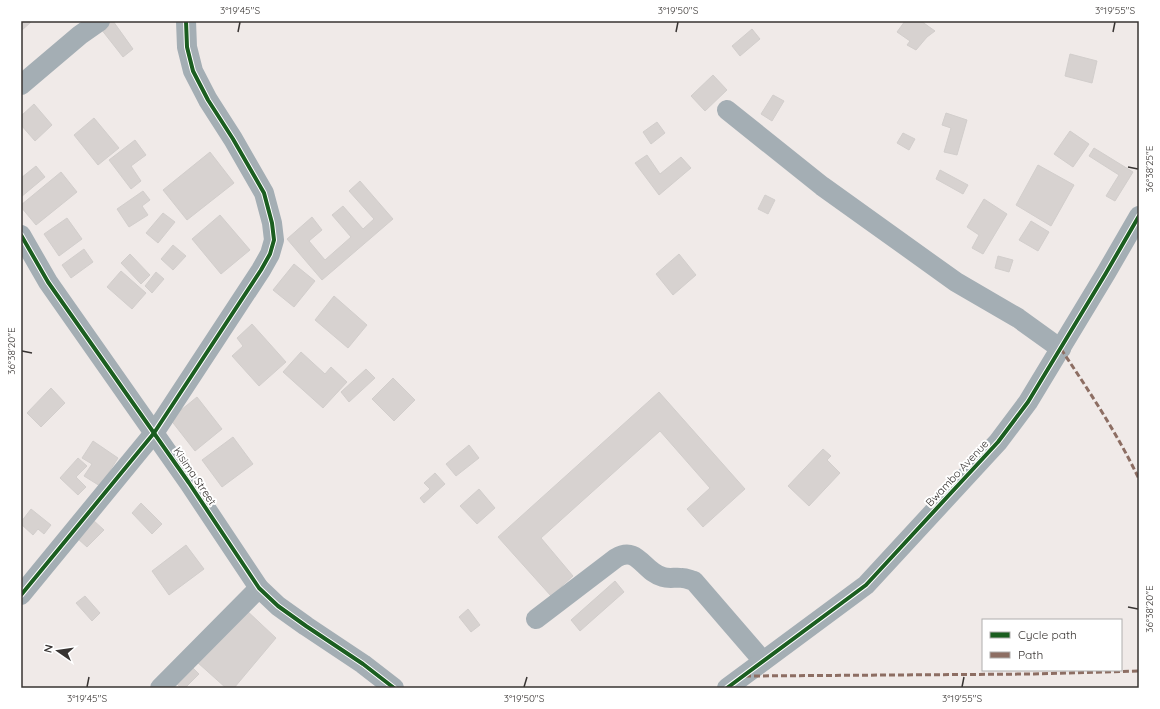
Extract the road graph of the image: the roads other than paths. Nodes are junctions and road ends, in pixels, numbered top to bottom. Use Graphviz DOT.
graph roads {
  1 [pos="100,21"];
  2 [pos="186,21"];
  3 [pos="21,85"];
  4 [pos="727,110"];
  5 [pos="1139,216"];
  6 [pos="21,236"];
  7 [pos="1060,349"];
  8 [pos="154,434"];
  9 [pos="259,588"];
  10 [pos="21,595"];
  11 [pos="536,620"];
  12 [pos="764,661"];
  13 [pos="160,688"];
  14 [pos="394,688"];
  15 [pos="727,688"];
  1 -- 3 [label="street"];
  2 -- 8 [label="street"];
  4 -- 7 [label="street"];
  5 -- 7 [label="street, Bwambo Avenue"];
  6 -- 8 [label="street, Kisima Street"];
  7 -- 12 [label="street, Bwambo Avenue"];
  8 -- 9 [label="street, Kisima Street"];
  8 -- 10 [label="street"];
  9 -- 13 [label="street"];
  9 -- 14 [label="street, Kisima Street"];
  11 -- 12 [label="street"];
  12 -- 15 [label="street, Bwambo Avenue"];
}
